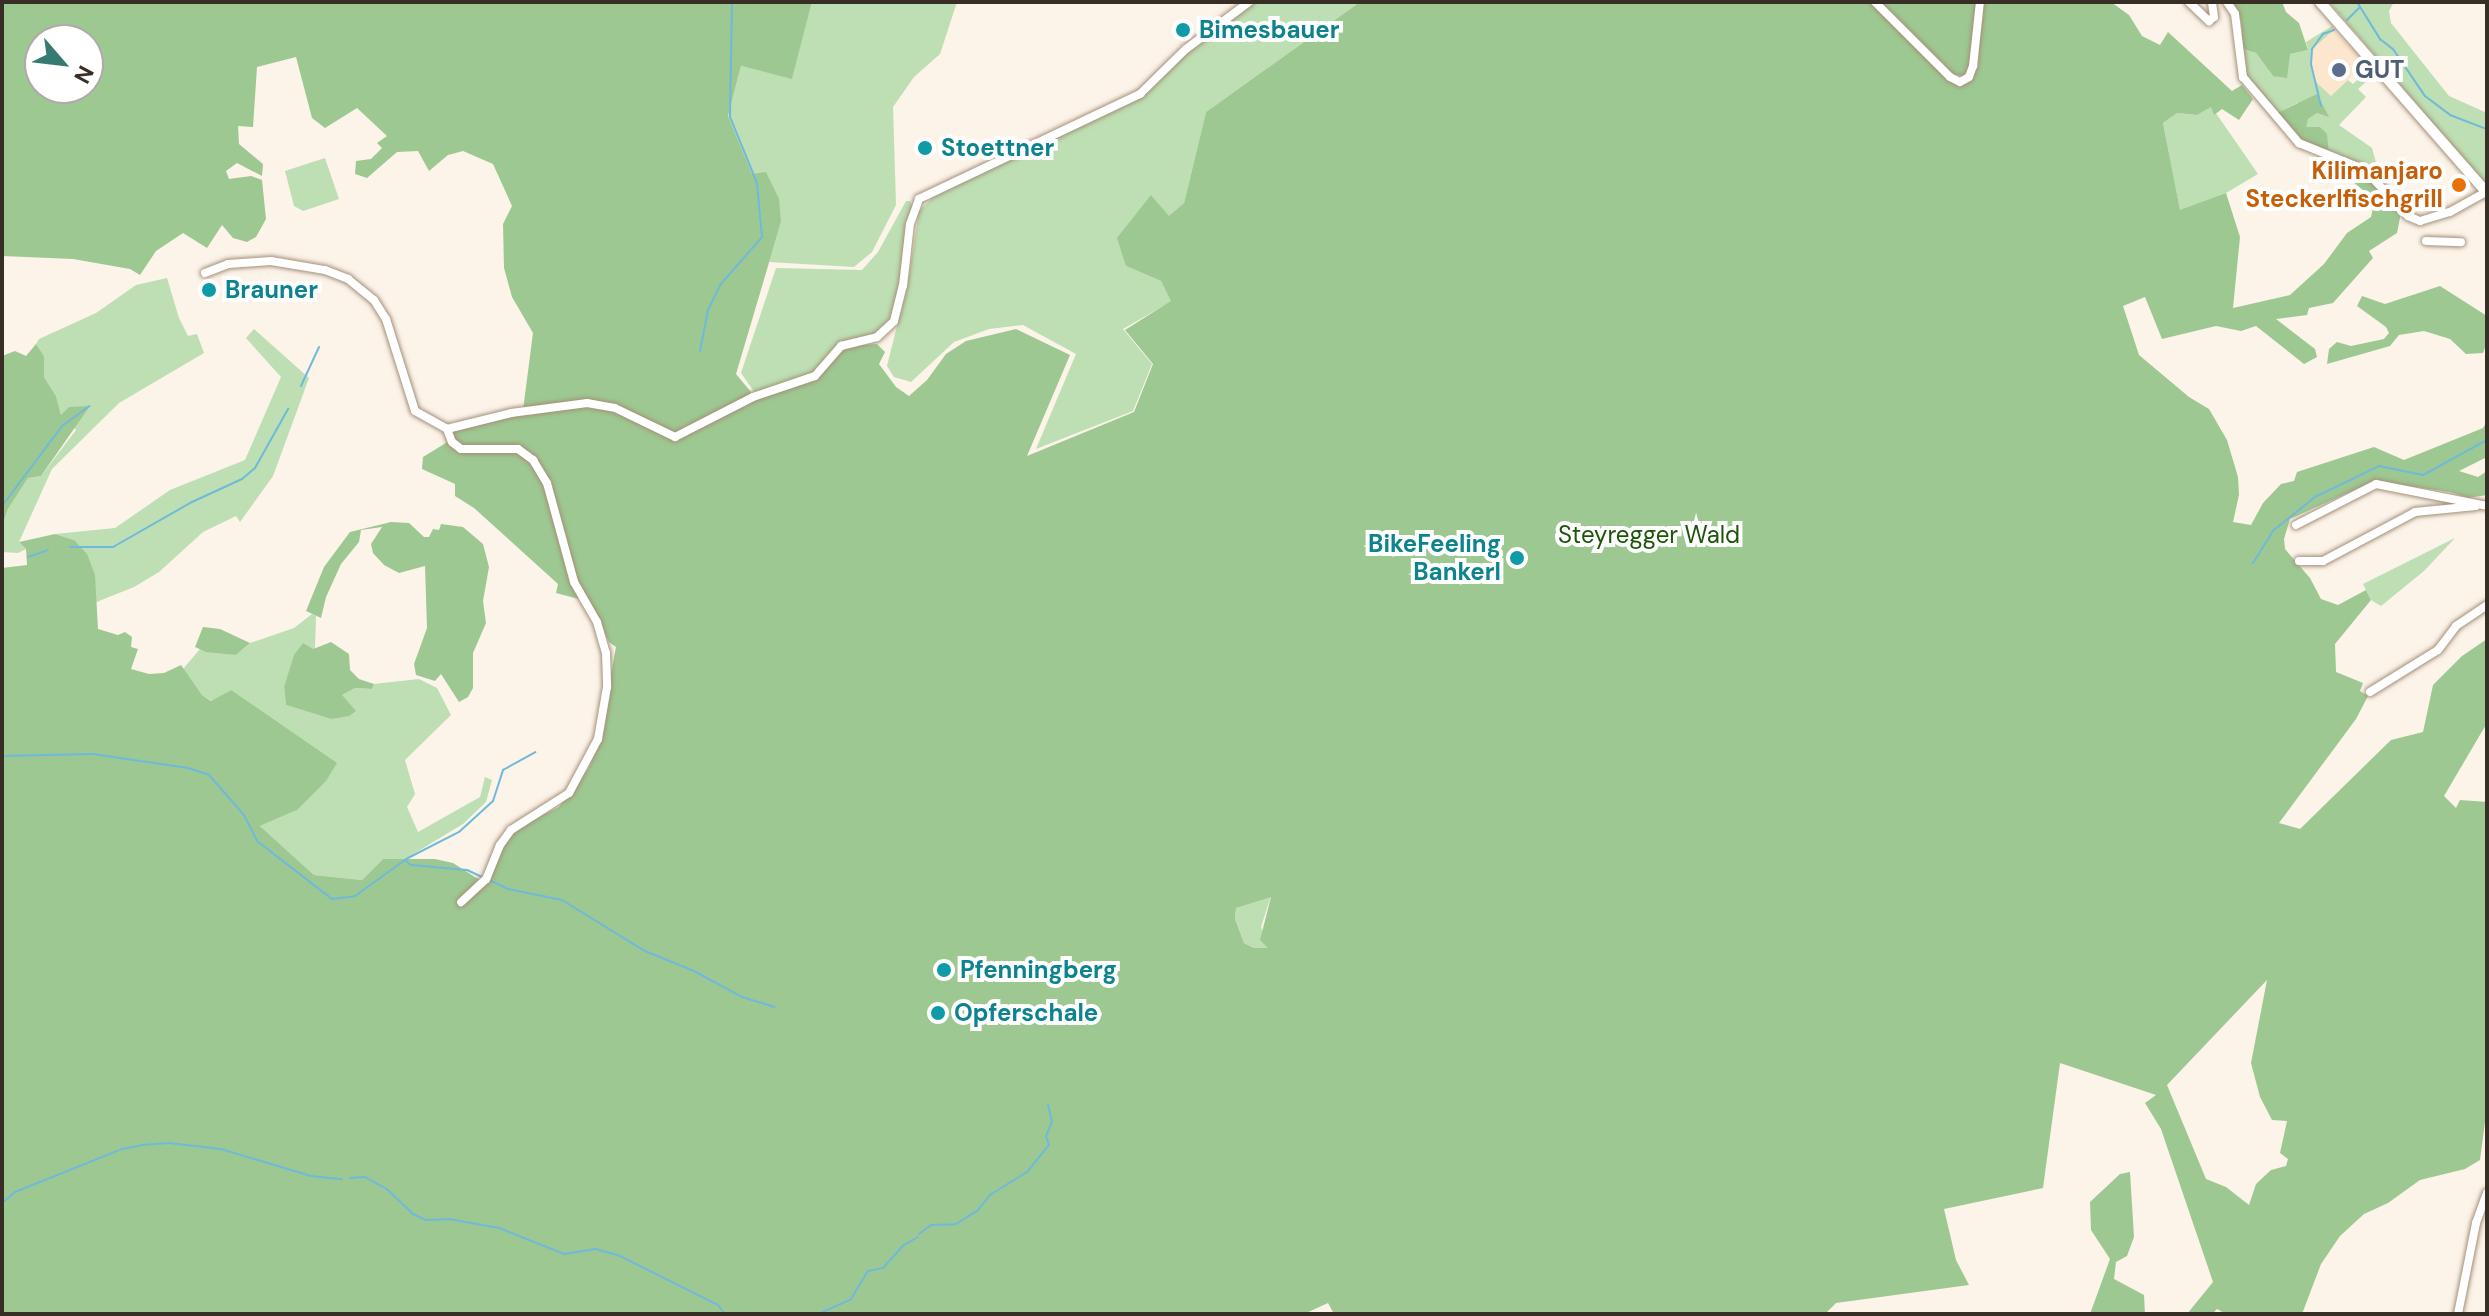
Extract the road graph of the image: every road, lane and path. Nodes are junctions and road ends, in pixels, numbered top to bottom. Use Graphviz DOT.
graph roads {
  1 [pos="1249,2"];
  2 [pos="1875,2"];
  3 [pos="1980,2"];
  4 [pos="2189,2"];
  5 [pos="2212,2"];
  6 [pos="2227,2"];
  7 [pos="2320,2"];
  8 [pos="2487,192"];
  9 [pos="2426,241"];
  10 [pos="2461,242"];
  11 [pos="205,273"];
  12 [pos="447,429"];
  13 [pos="2477,506"];
  14 [pos="2487,506"];
  15 [pos="2296,525"];
  16 [pos="2299,561"];
  17 [pos="2487,605"];
  18 [pos="2370,692"];
  19 [pos="461,902"];
  20 [pos="2487,1193"];
  21 [pos="2458,1314"];
  1 -- 12 [label="street"];
  2 -- 3 [label="street"];
  4 -- 5 [label="street"];
  6 -- 8 [label="street"];
  7 -- 8 [label="main road"];
  9 -- 10 [label="street"];
  11 -- 12 [label="street"];
  12 -- 19 [label="street"];
  13 -- 14 [label="street"];
  13 -- 15 [label="street"];
  13 -- 16 [label="street"];
  17 -- 18 [label="street"];
  20 -- 21 [label="street"];
}
